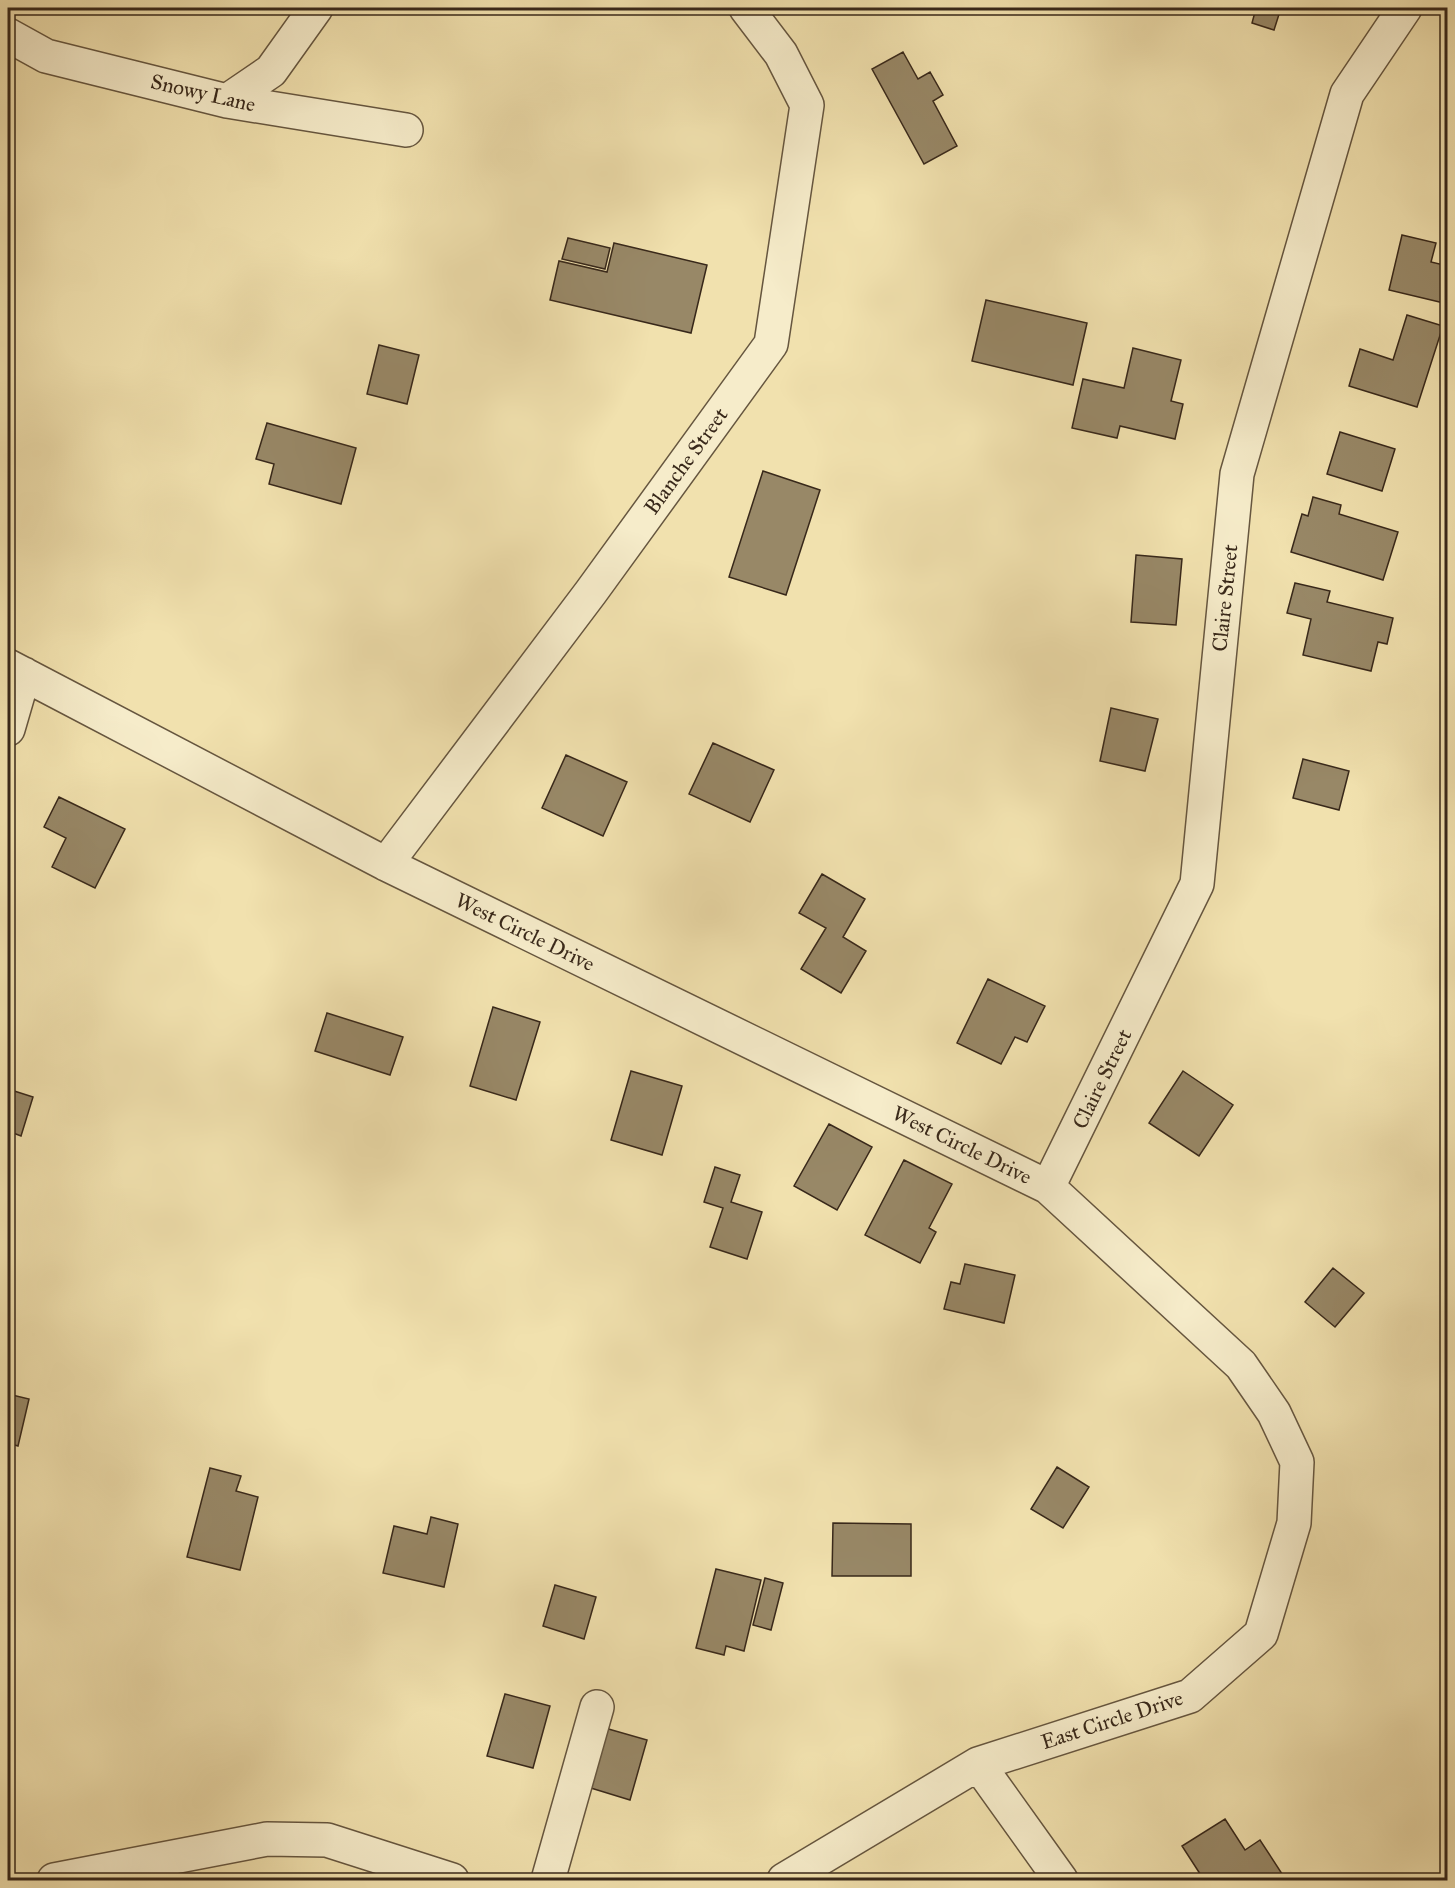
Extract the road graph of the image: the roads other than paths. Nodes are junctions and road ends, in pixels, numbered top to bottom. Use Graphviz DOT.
graph roads {
  1 [pos="316,8"];
  2 [pos="746,8"];
  3 [pos="1405,8"];
  4 [pos="8,34"];
  5 [pos="227,100"];
  6 [pos="406,129"];
  7 [pos="16,670"];
  8 [pos="8,729"];
  9 [pos="386,864"];
  10 [pos="1048,1187"];
  11 [pos="597,1707"];
  12 [pos="978,1764"];
  13 [pos="54,1881"];
  14 [pos="452,1881"];
  15 [pos="548,1881"];
  16 [pos="784,1881"];
  17 [pos="1061,1881"];
  1 -- 5 [label="street"];
  2 -- 9 [label="street, Blanche Street"];
  3 -- 10 [label="street, Claire Street"];
  4 -- 5 [label="street, Snowy Lane"];
  5 -- 6 [label="street, Snowy Lane"];
  7 -- 8 [label="street"];
  7 -- 9 [label="street, West Circle Drive"];
  9 -- 10 [label="street, West Circle Drive"];
  10 -- 12 [label="street, East Circle Drive"];
  11 -- 15 [label="street"];
  12 -- 16 [label="street, East Circle Drive"];
  12 -- 17 [label="street"];
  13 -- 14 [label="street"];
}
